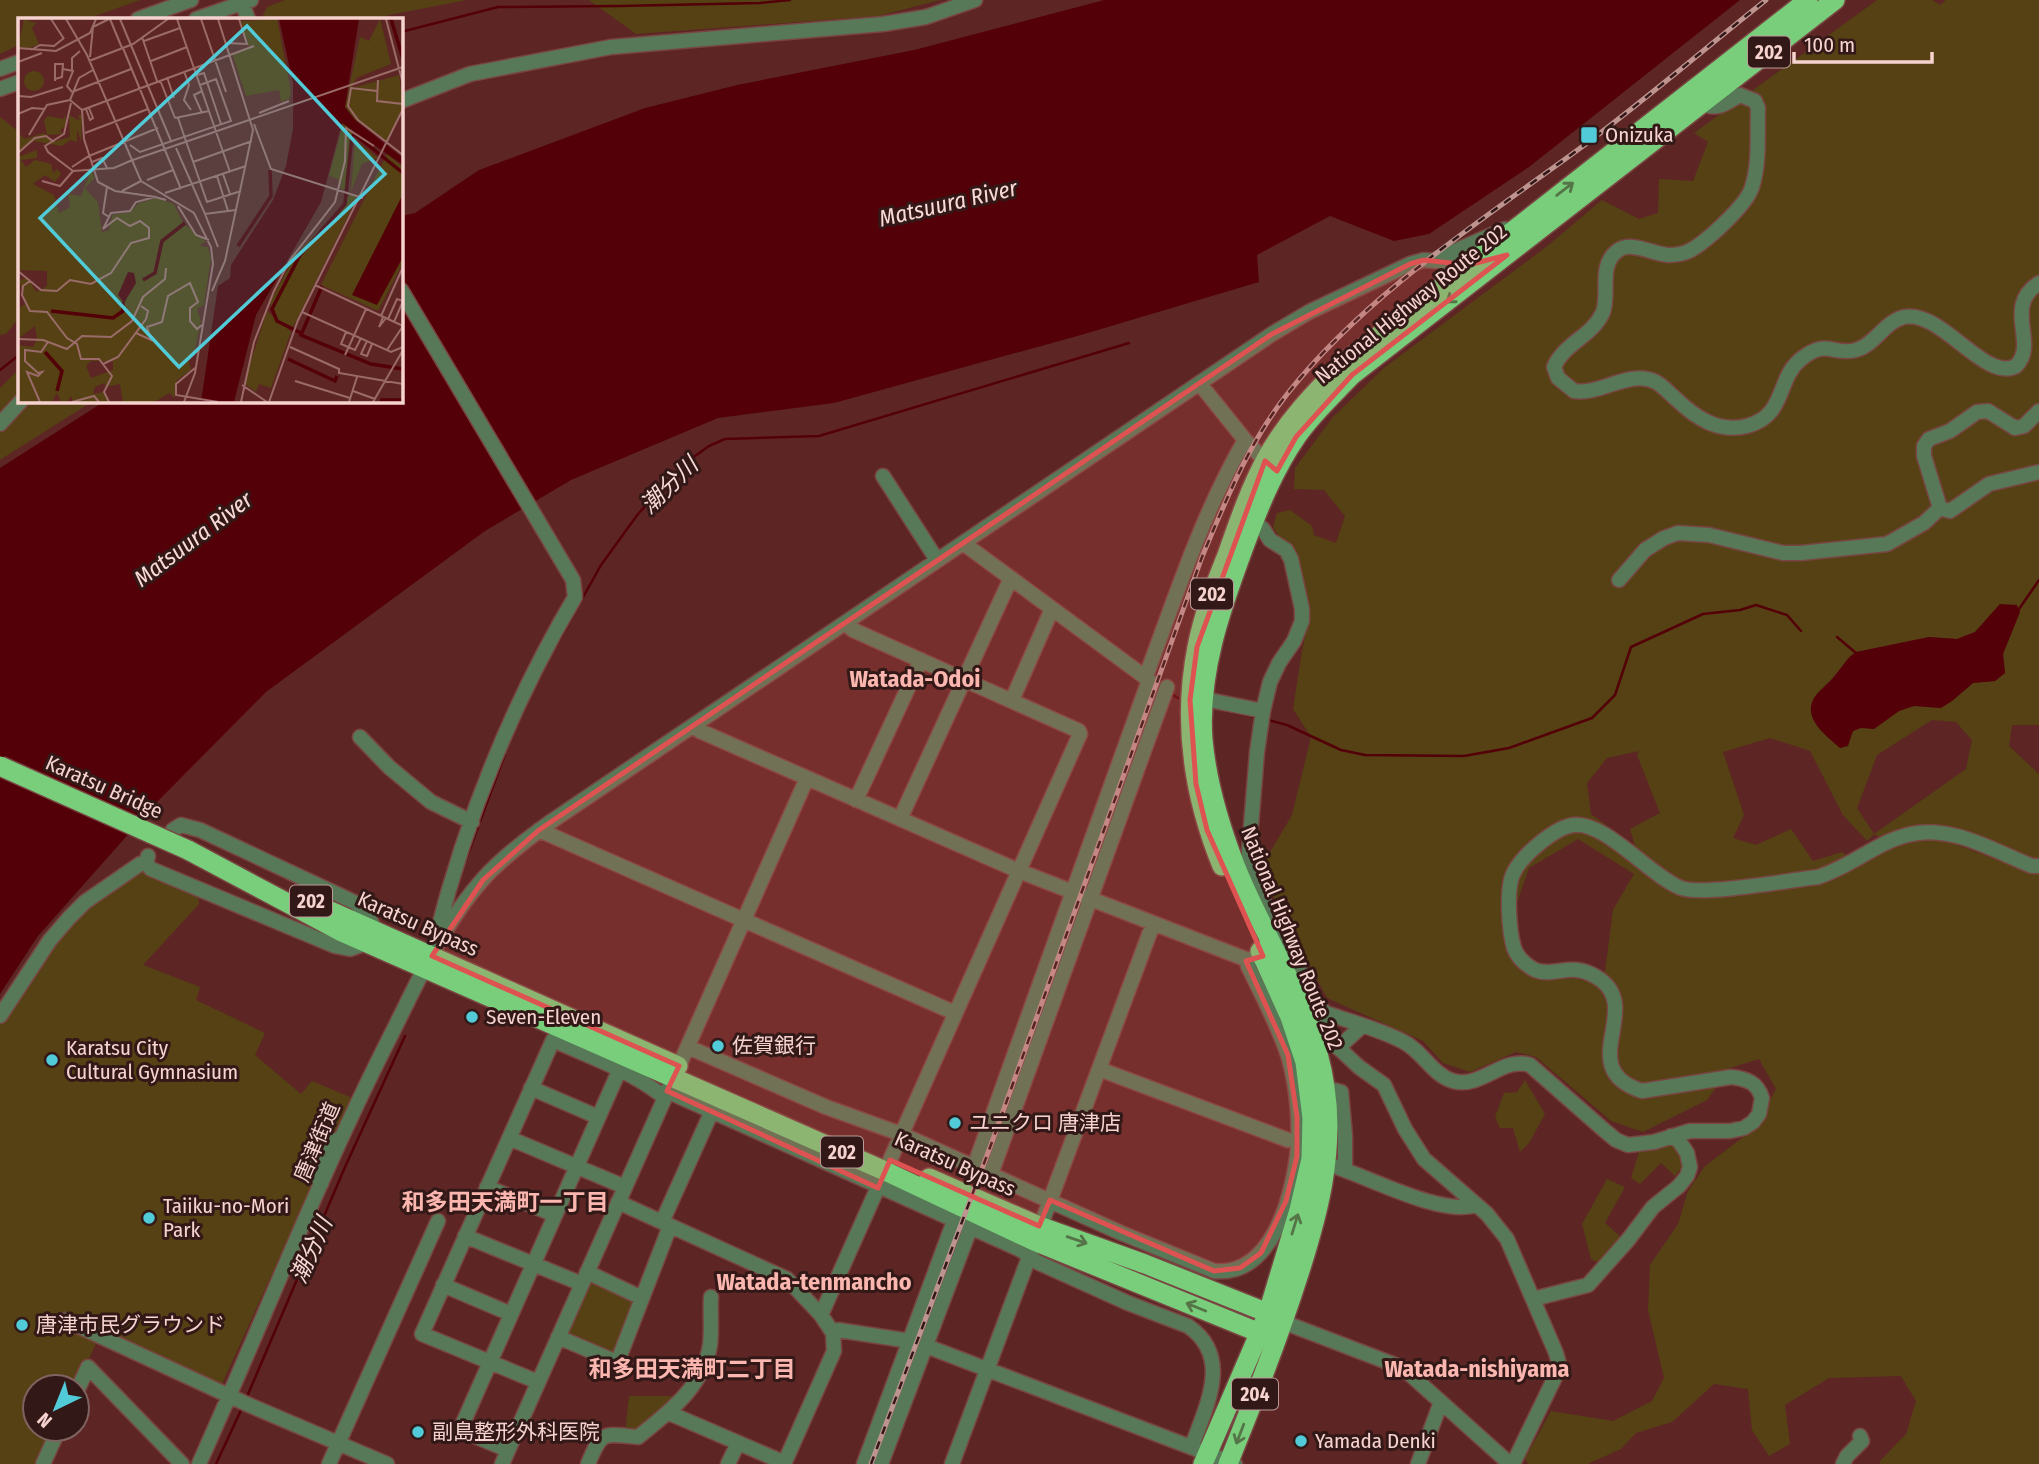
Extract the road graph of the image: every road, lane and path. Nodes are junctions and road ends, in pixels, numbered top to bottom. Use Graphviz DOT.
graph roads {
  1 [pos="191,0"];
  2 [pos="975,0"];
  3 [pos="1808,0"];
  4 [pos="1835,0"];
  5 [pos="245,1"];
  6 [pos="141,18"];
  7 [pos="199,18"];
  8 [pos="18,62"];
  9 [pos="0,69"];
  10 [pos="18,82"];
  11 [pos="0,89"];
  12 [pos="402,102"];
  13 [pos="1702,103"];
  14 [pos="1528,218"];
  15 [pos="1507,255"];
  16 [pos="1433,261"];
  17 [pos="1468,265"];
  18 [pos="2039,284"];
  19 [pos="402,292"];
  20 [pos="1200,384"];
  21 [pos="20,402"];
  22 [pos="2039,411"];
  23 [pos="0,424"];
  24 [pos="1245,440"];
  25 [pos="1271,466"];
  26 [pos="2039,472"];
  27 [pos="883,476"];
  28 [pos="1940,508"];
  29 [pos="1254,521"];
  30 [pos="964,542"];
  31 [pos="937,561"];
  32 [pos="1011,578"];
  33 [pos="1619,580"];
  34 [pos="1052,609"];
  35 [pos="845,623"];
  36 [pos="920,660"];
  37 [pos="1146,676"];
  38 [pos="963,679"];
  39 [pos="1167,687"];
  40 [pos="1203,699"];
  41 [pos="1012,700"];
  42 [pos="1263,711"];
  43 [pos="693,726"];
  44 [pos="360,737"];
  45 [pos="0,766"];
  46 [pos="807,778"];
  47 [pos="856,800"];
  48 [pos="900,819"];
  49 [pos="472,821"];
  50 [pos="173,830"];
  51 [pos="539,830"];
  52 [pos="188,850"];
  53 [pos="1241,863"];
  54 [pos="2039,866"];
  55 [pos="1019,871"];
  56 [pos="1073,892"];
  57 [pos="1091,899"];
  58 [pos="744,920"];
  59 [pos="1153,924"];
  60 [pos="371,936"];
  61 [pos="1267,951"];
  62 [pos="428,962"];
  63 [pos="1319,1007"];
  64 [pos="955,1013"];
  65 [pos="0,1016"];
  66 [pos="1362,1026"];
  67 [pos="688,1047"];
  68 [pos="1338,1048"];
  69 [pos="1099,1069"];
  70 [pos="619,1070"];
  71 [pos="673,1078"];
  72 [pos="531,1088"];
  73 [pos="712,1111"];
  74 [pos="598,1118"];
  75 [pos="901,1135"];
  76 [pos="1671,1136"];
  77 [pos="509,1138"];
  78 [pos="1288,1140"];
  79 [pos="1325,1157"];
  80 [pos="576,1167"];
  81 [pos="974,1167"];
  82 [pos="885,1173"];
  83 [pos="991,1174"];
  84 [pos="487,1187"];
  85 [pos="625,1187"];
  86 [pos="1049,1200"];
  87 [pos="618,1202"];
  88 [pos="1476,1205"];
  89 [pos="555,1215"];
  90 [pos="438,1221"];
  91 [pos="954,1222"];
  92 [pos="666,1224"];
  93 [pos="970,1229"];
  94 [pos="466,1236"];
  95 [pos="1034,1242"];
  96 [pos="1277,1249"];
  97 [pos="533,1264"];
  98 [pos="584,1278"];
  99 [pos="443,1285"];
  100 [pos="711,1297"];
  101 [pos="642,1298"];
  102 [pos="1533,1299"];
  103 [pos="511,1314"];
  104 [pos="821,1315"];
  105 [pos="1275,1319"];
  106 [pos="65,1320"];
  107 [pos="833,1333"];
  108 [pos="1260,1333"];
  109 [pos="558,1337"];
  110 [pos="911,1341"];
  111 [pos="926,1346"];
  112 [pos="490,1362"];
  113 [pos="988,1370"];
  114 [pos="85,1373"];
  115 [pos="538,1382"];
  116 [pos="240,1400"];
  117 [pos="1441,1402"];
  118 [pos="669,1413"];
  119 [pos="1860,1436"];
  120 [pos="53,1443"];
  121 [pos="738,1443"];
  122 [pos="338,1444"];
  123 [pos="508,1450"];
  124 [pos="1201,1454"];
  125 [pos="784,1463"];
  126 [pos="1231,1463"];
  127 [pos="43,1464"];
  128 [pos="182,1464"];
  129 [pos="199,1464"];
  130 [pos="329,1464"];
  131 [pos="387,1464"];
  132 [pos="502,1464"];
  133 [pos="588,1464"];
  134 [pos="728,1464"];
  135 [pos="864,1464"];
  136 [pos="881,1464"];
  137 [pos="952,1464"];
  138 [pos="1418,1464"];
  139 [pos="1511,1464"];
  140 [pos="1843,1464"];
  1 -- 6 [label="street"];
  2 -- 12 [label="street"];
  14 -- 3 [label="highway, National Highway Route 202 / 202, one-way"];
  4 -- 13 [label="highway, National Highway Route 202 / 202"];
  5 -- 7 [label="street"];
  8 -- 9 [label="street"];
  10 -- 11 [label="street"];
  13 -- 15 [label="highway, National Highway Route 202 / 202"];
  13 -- 18 [label="street"];
  14 -- 16 [label="street"];
  14 -- 17 [label="highway, National Highway Route 202 / 202"];
  15 -- 17 [label="street"];
  15 -- 25 [label="highway, National Highway Route 202 / 202, one-way"];
  16 -- 17 [label="street"];
  16 -- 20 [label="street"];
  17 -- 25 [label="highway, National Highway Route 202 / 202"];
  19 -- 49 [label="street"];
  20 -- 24 [label="street"];
  20 -- 30 [label="street"];
  21 -- 23 [label="street"];
  22 -- 28 [label="street"];
  24 -- 25 [label="street"];
  24 -- 37 [label="street"];
  25 -- 29 [label="highway, National Highway Route 202 / 202"];
  25 -- 61 [label="highway, National Highway Route 202 / 202"];
  26 -- 28 [label="street"];
  27 -- 31 [label="street"];
  28 -- 33 [label="street"];
  29 -- 40 [label="highway, National Highway Route 202 / 202"];
  29 -- 42 [label="street"];
  30 -- 31 [label="street"];
  30 -- 32 [label="street"];
  31 -- 35 [label="street"];
  32 -- 34 [label="street"];
  32 -- 38 [label="street"];
  34 -- 37 [label="street"];
  34 -- 41 [label="street"];
  35 -- 36 [label="street"];
  35 -- 43 [label="street"];
  36 -- 38 [label="street"];
  36 -- 47 [label="street"];
  37 -- 56 [label="street"];
  38 -- 41 [label="street"];
  38 -- 48 [label="street"];
  39 -- 57 [label="street"];
  40 -- 42 [label="street"];
  40 -- 53 [label="highway, National Highway Route 202 / 202"];
  41 -- 55 [label="street"];
  42 -- 53 [label="street"];
  43 -- 46 [label="street"];
  43 -- 51 [label="street"];
  44 -- 49 [label="street"];
  45 -- 52 [label="highway, Karatsu Bridge / 202, bridge"];
  46 -- 47 [label="street"];
  46 -- 58 [label="street"];
  47 -- 48 [label="street"];
  48 -- 55 [label="street"];
  49 -- 62 [label="street"];
  50 -- 60 [label="street"];
  51 -- 58 [label="street"];
  51 -- 62 [label="street"];
  52 -- 60 [label="highway, Karatsu Bypass / 202"];
  53 -- 61 [label="highway, National Highway Route 202 / 202"];
  54 -- 76 [label="street"];
  55 -- 56 [label="street"];
  55 -- 64 [label="street"];
  56 -- 57 [label="street"];
  56 -- 81 [label="street"];
  57 -- 59 [label="street"];
  57 -- 83 [label="street"];
  58 -- 64 [label="street"];
  58 -- 67 [label="street"];
  59 -- 61 [label="street"];
  59 -- 69 [label="street"];
  60 -- 62 [label="highway, Karatsu Bypass / 202"];
  60 -- 65 [label="street"];
  61 -- 63 [label="street"];
  61 -- 79 [label="highway, National Highway Route 202 / 202"];
  61 -- 79 [label="highway, National Highway Route 202 / 202"];
  62 -- 71 [label="highway, Karatsu Bypass / 202"];
  62 -- 116 [label="street, 唐津街道"];
  63 -- 66 [label="street"];
  63 -- 68 [label="street"];
  64 -- 75 [label="street"];
  66 -- 68 [label="street"];
  66 -- 76 [label="street"];
  67 -- 71 [label="street"];
  67 -- 75 [label="street"];
  68 -- 88 [label="street"];
  69 -- 78 [label="street"];
  69 -- 86 [label="street"];
  70 -- 71 [label="street"];
  70 -- 72 [label="street"];
  70 -- 74 [label="street"];
  71 -- 73 [label="street"];
  71 -- 82 [label="highway, Karatsu Bypass / 202"];
  71 -- 85 [label="street"];
  72 -- 74 [label="street"];
  72 -- 77 [label="street"];
  73 -- 82 [label="street"];
  73 -- 92 [label="street"];
  74 -- 80 [label="street"];
  75 -- 81 [label="street"];
  75 -- 82 [label="street"];
  76 -- 102 [label="street"];
  77 -- 80 [label="street"];
  77 -- 84 [label="street"];
  79 -- 88 [label="street"];
  79 -- 96 [label="highway, National Highway Route 202 / 202"];
  79 -- 105 [label="highway, National Highway Route 202 / 202"];
  80 -- 85 [label="street"];
  80 -- 89 [label="street"];
  81 -- 83 [label="street"];
  82 -- 91 [label="street"];
  82 -- 95 [label="highway, Karatsu Bypass / 202"];
  82 -- 104 [label="street"];
  83 -- 86 [label="street"];
  84 -- 89 [label="street"];
  84 -- 94 [label="street"];
  85 -- 87 [label="street"];
  86 -- 95 [label="street"];
  86 -- 96 [label="street"];
  87 -- 92 [label="street"];
  87 -- 98 [label="street"];
  88 -- 102 [label="street"];
  89 -- 97 [label="street"];
  90 -- 122 [label="street"];
  91 -- 93 [label="street"];
  91 -- 110 [label="street"];
  92 -- 101 [label="street"];
  92 -- 104 [label="street"];
  93 -- 95 [label="street"];
  93 -- 111 [label="street"];
  94 -- 97 [label="street"];
  94 -- 99 [label="street"];
  95 -- 105 [label="highway, Karatsu Bypass / 202, one-way"];
  108 -- 95 [label="highway, Karatsu Bypass / 202, one-way"];
  95 -- 113 [label="street"];
  95 -- 124 [label="street"];
  96 -- 105 [label="highway, National Highway Route 202 / 202"];
  97 -- 98 [label="street"];
  97 -- 103 [label="street"];
  98 -- 101 [label="street"];
  98 -- 109 [label="street"];
  99 -- 103 [label="street"];
  99 -- 112 [label="street"];
  100 -- 118 [label="street"];
  101 -- 109 [label="street"];
  102 -- 139 [label="street"];
  103 -- 112 [label="street"];
  104 -- 107 [label="street"];
  105 -- 108 [label="highway"];
  105 -- 117 [label="street"];
  105 -- 126 [label="highway, 204, one-way"];
  106 -- 116 [label="street"];
  107 -- 110 [label="street"];
  107 -- 125 [label="street"];
  108 -- 124 [label="highway, 204"];
  109 -- 115 [label="street"];
  110 -- 135 [label="street"];
  111 -- 113 [label="street"];
  111 -- 136 [label="street"];
  112 -- 115 [label="street"];
  112 -- 123 [label="street"];
  113 -- 124 [label="street"];
  113 -- 137 [label="street"];
  114 -- 128 [label="street"];
  115 -- 123 [label="street"];
  116 -- 122 [label="street"];
  116 -- 129 [label="street, 唐津街道"];
  117 -- 138 [label="street"];
  117 -- 139 [label="street"];
  118 -- 121 [label="street"];
  118 -- 133 [label="street"];
  119 -- 140 [label="street"];
  120 -- 127 [label="street"];
  121 -- 125 [label="street"];
  121 -- 134 [label="street"];
  122 -- 130 [label="street"];
  122 -- 131 [label="street"];
  123 -- 132 [label="street"];
  124 -- 126 [label="street"];
}
